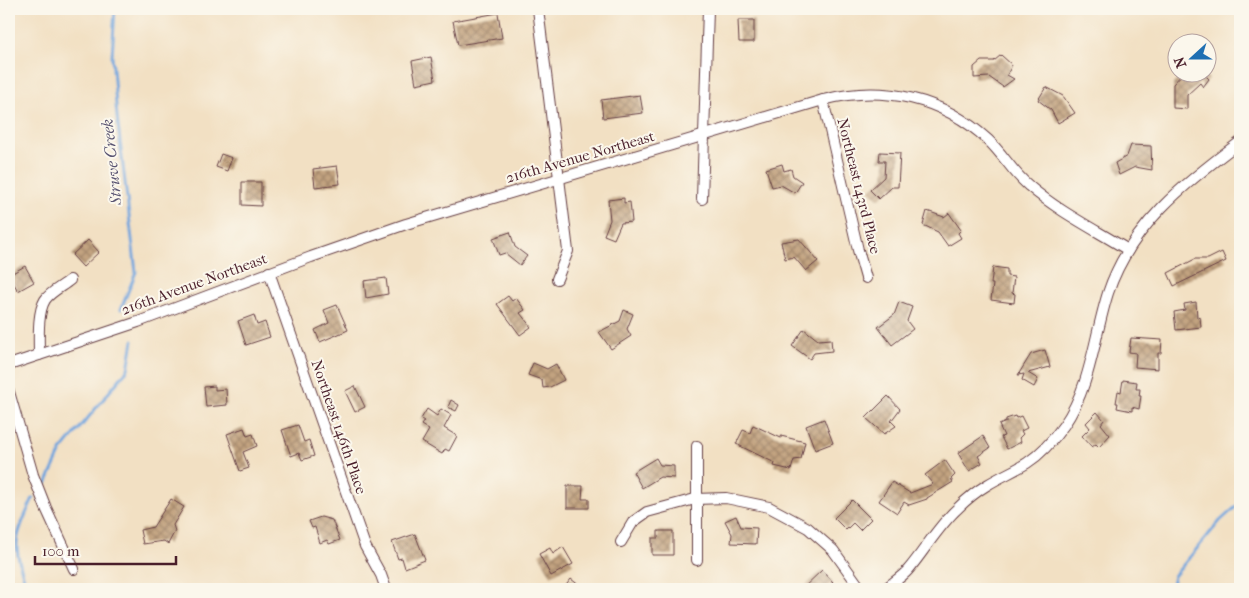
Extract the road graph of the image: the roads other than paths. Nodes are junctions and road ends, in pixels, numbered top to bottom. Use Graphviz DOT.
graph roads {
  1 [pos="538,9"];
  2 [pos="708,9"];
  3 [pos="823,100"];
  4 [pos="705,136"];
  5 [pos="1240,142"];
  6 [pos="559,178"];
  7 [pos="702,199"];
  8 [pos="1128,250"];
  9 [pos="269,272"];
  10 [pos="866,278"];
  11 [pos="557,279"];
  12 [pos="70,280"];
  13 [pos="39,355"];
  14 [pos="9,365"];
  15 [pos="9,392"];
  16 [pos="697,446"];
  17 [pos="698,499"];
  18 [pos="621,542"];
  19 [pos="697,560"];
  20 [pos="74,569"];
  21 [pos="386,589"];
  22 [pos="861,589"];
  23 [pos="885,589"];
  1 -- 6 [label="street"];
  2 -- 4 [label="street"];
  3 -- 4 [label="street, 216th Avenue Northeast"];
  3 -- 8 [label="street, 216th Avenue Northeast"];
  3 -- 10 [label="street, Northeast 143rd Place"];
  4 -- 6 [label="street, 216th Avenue Northeast"];
  4 -- 7 [label="street"];
  5 -- 8 [label="street"];
  6 -- 9 [label="street, 216th Avenue Northeast"];
  6 -- 11 [label="street"];
  8 -- 23 [label="street"];
  9 -- 13 [label="street, 216th Avenue Northeast"];
  9 -- 21 [label="street, Northeast 146th Place"];
  12 -- 13 [label="street"];
  13 -- 14 [label="street, 216th Avenue Northeast"];
  15 -- 20 [label="street"];
  16 -- 17 [label="street"];
  17 -- 18 [label="street"];
  17 -- 19 [label="street"];
  17 -- 22 [label="street"];
}
